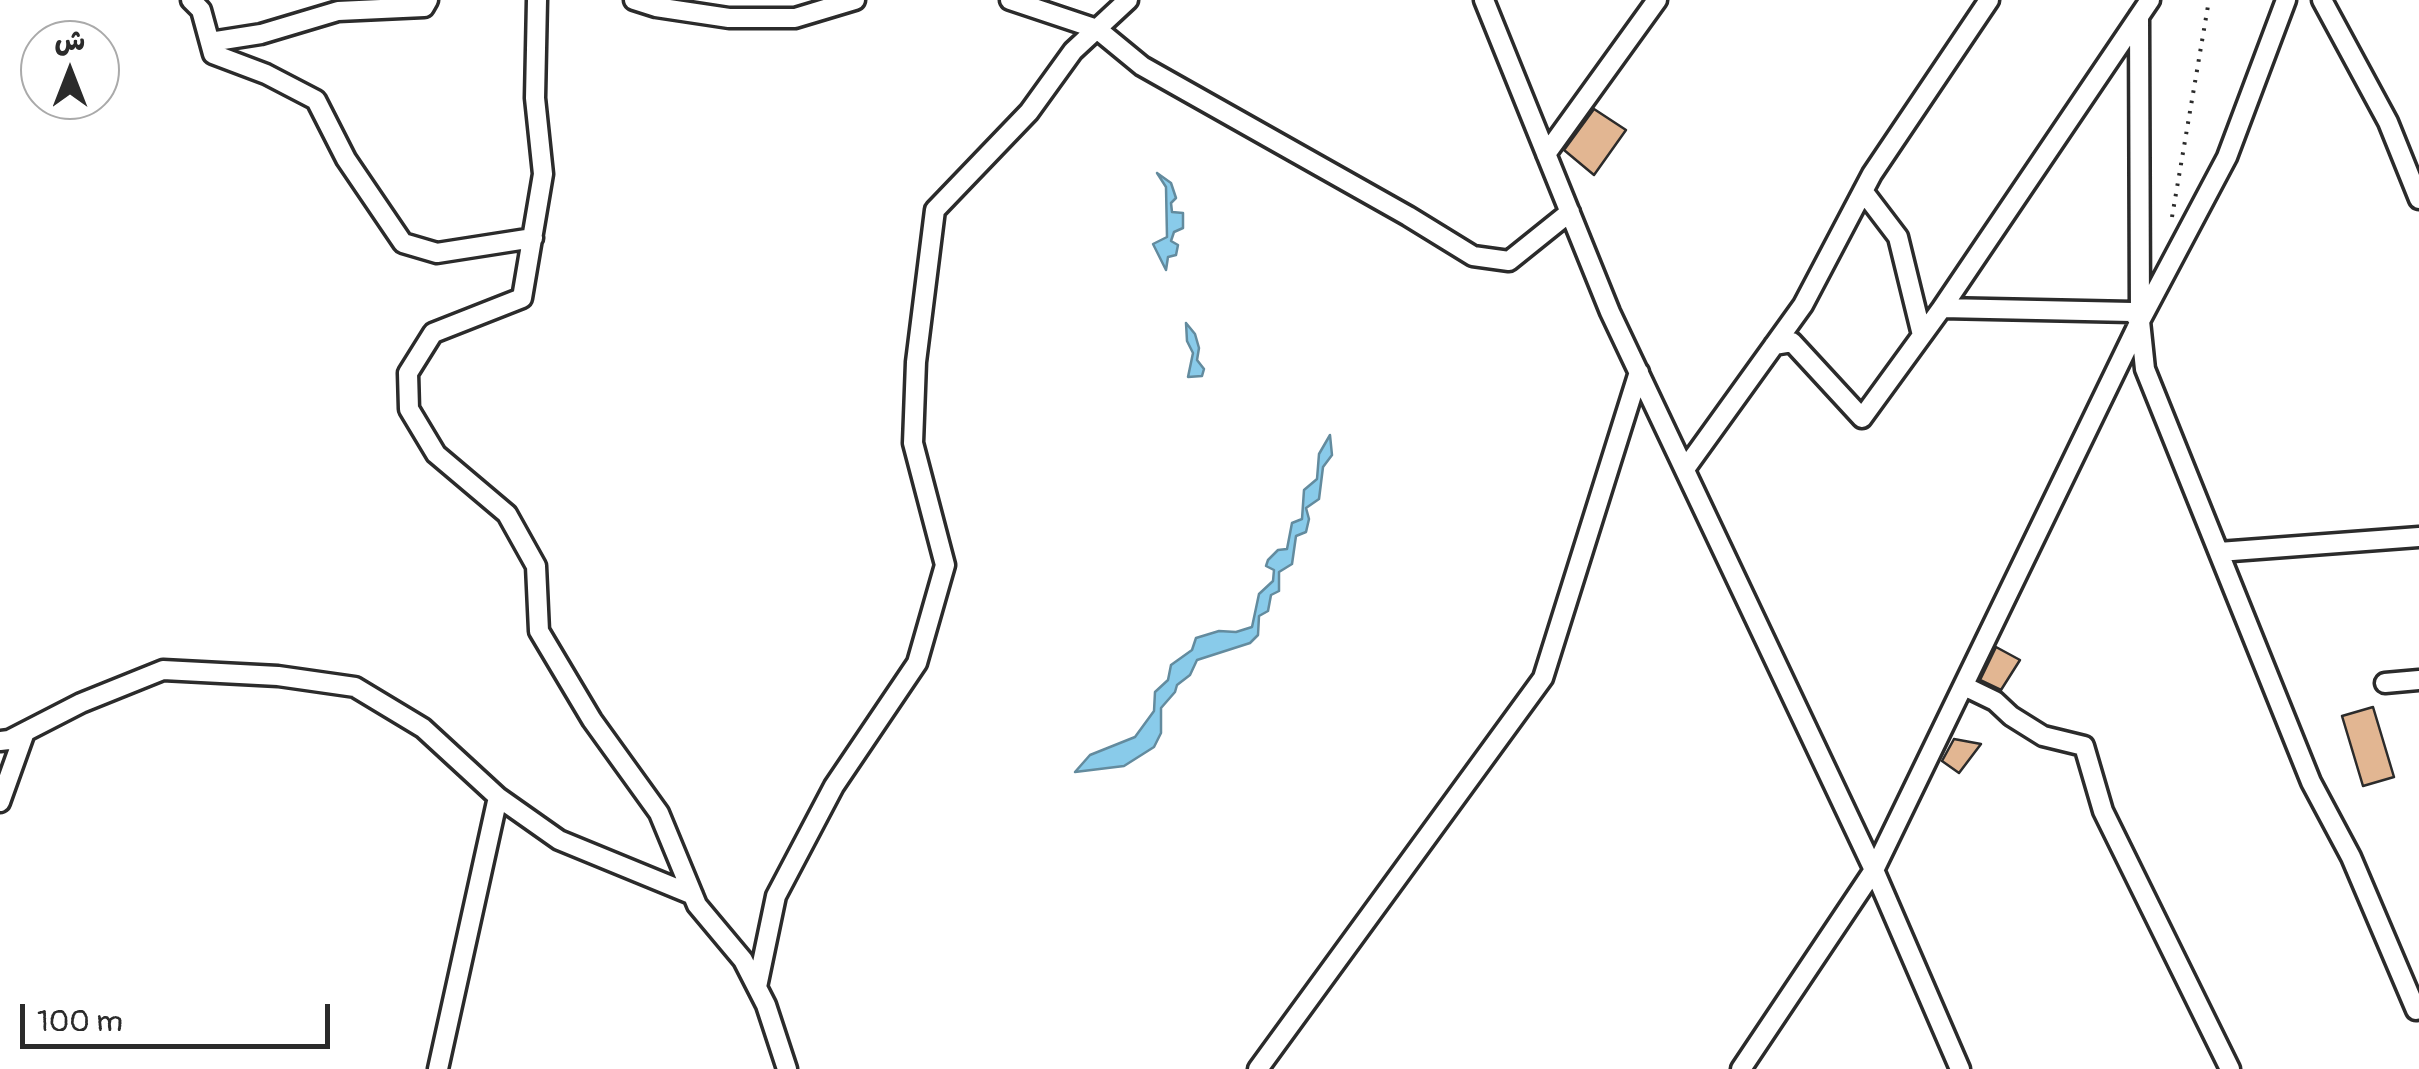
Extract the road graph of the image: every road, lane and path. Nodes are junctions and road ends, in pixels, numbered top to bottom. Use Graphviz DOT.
graph roads {
  1 [pos="190,0"];
  2 [pos="428,0"];
  3 [pos="536,0"];
  4 [pos="634,0"];
  5 [pos="855,0"];
  6 [pos="1010,0"];
  7 [pos="1128,0"];
  8 [pos="1484,0"];
  9 [pos="1657,0"];
  10 [pos="1989,0"];
  11 [pos="2209,0"];
  12 [pos="2286,0"];
  13 [pos="2322,0"];
  14 [pos="2144,8"];
  15 [pos="1098,29"];
  16 [pos="210,42"];
  17 [pos="1546,154"];
  18 [pos="1863,191"];
  19 [pos="2419,199"];
  20 [pos="1570,212"];
  21 [pos="2171,226"];
  22 [pos="533,238"];
  23 [pos="1942,308"];
  24 [pos="2140,321"];
  25 [pos="1922,335"];
  26 [pos="1774,345"];
  27 [pos="1639,372"];
  28 [pos="1686,469"];
  29 [pos="2419,537"];
  30 [pos="2219,552"];
  31 [pos="2419,680"];
  32 [pos="2385,683"];
  33 [pos="1964,686"];
  34 [pos="26,732"];
  35 [pos="0,740"];
  36 [pos="498,798"];
  37 [pos="0,802"];
  38 [pos="1874,870"];
  39 [pos="693,895"];
  40 [pos="757,987"];
  41 [pos="2419,1010"];
  42 [pos="438,1069"];
  43 [pos="786,1069"];
  44 [pos="1258,1069"];
  45 [pos="1741,1069"];
  46 [pos="1960,1069"];
  47 [pos="2230,1069"];
  1 -- 16 [label="street"];
  2 -- 16 [label="street"];
  3 -- 22 [label="street"];
  4 -- 5 [label="street"];
  6 -- 15 [label="street"];
  7 -- 15 [label="street"];
  8 -- 17 [label="street"];
  9 -- 17 [label="street"];
  10 -- 18 [label="street"];
  11 -- 21 [label="path"];
  12 -- 24 [label="street"];
  13 -- 19 [label="street"];
  14 -- 23 [label="street"];
  14 -- 24 [label="street"];
  15 -- 20 [label="street"];
  15 -- 40 [label="street"];
  16 -- 22 [label="street"];
  17 -- 20 [label="street"];
  18 -- 25 [label="street"];
  18 -- 26 [label="street"];
  20 -- 27 [label="street"];
  22 -- 39 [label="street"];
  23 -- 24 [label="street"];
  23 -- 25 [label="street"];
  24 -- 30 [label="street"];
  24 -- 33 [label="street"];
  25 -- 26 [label="street"];
  26 -- 28 [label="street"];
  27 -- 28 [label="street"];
  27 -- 44 [label="street"];
  28 -- 38 [label="street"];
  29 -- 30 [label="street"];
  30 -- 41 [label="street"];
  31 -- 32 [label="street"];
  33 -- 38 [label="street"];
  33 -- 47 [label="street"];
  34 -- 35 [label="street"];
  34 -- 36 [label="street"];
  34 -- 37 [label="street"];
  36 -- 39 [label="street"];
  36 -- 42 [label="street"];
  38 -- 45 [label="street"];
  38 -- 46 [label="street"];
  39 -- 40 [label="street"];
  40 -- 43 [label="street"];
}
